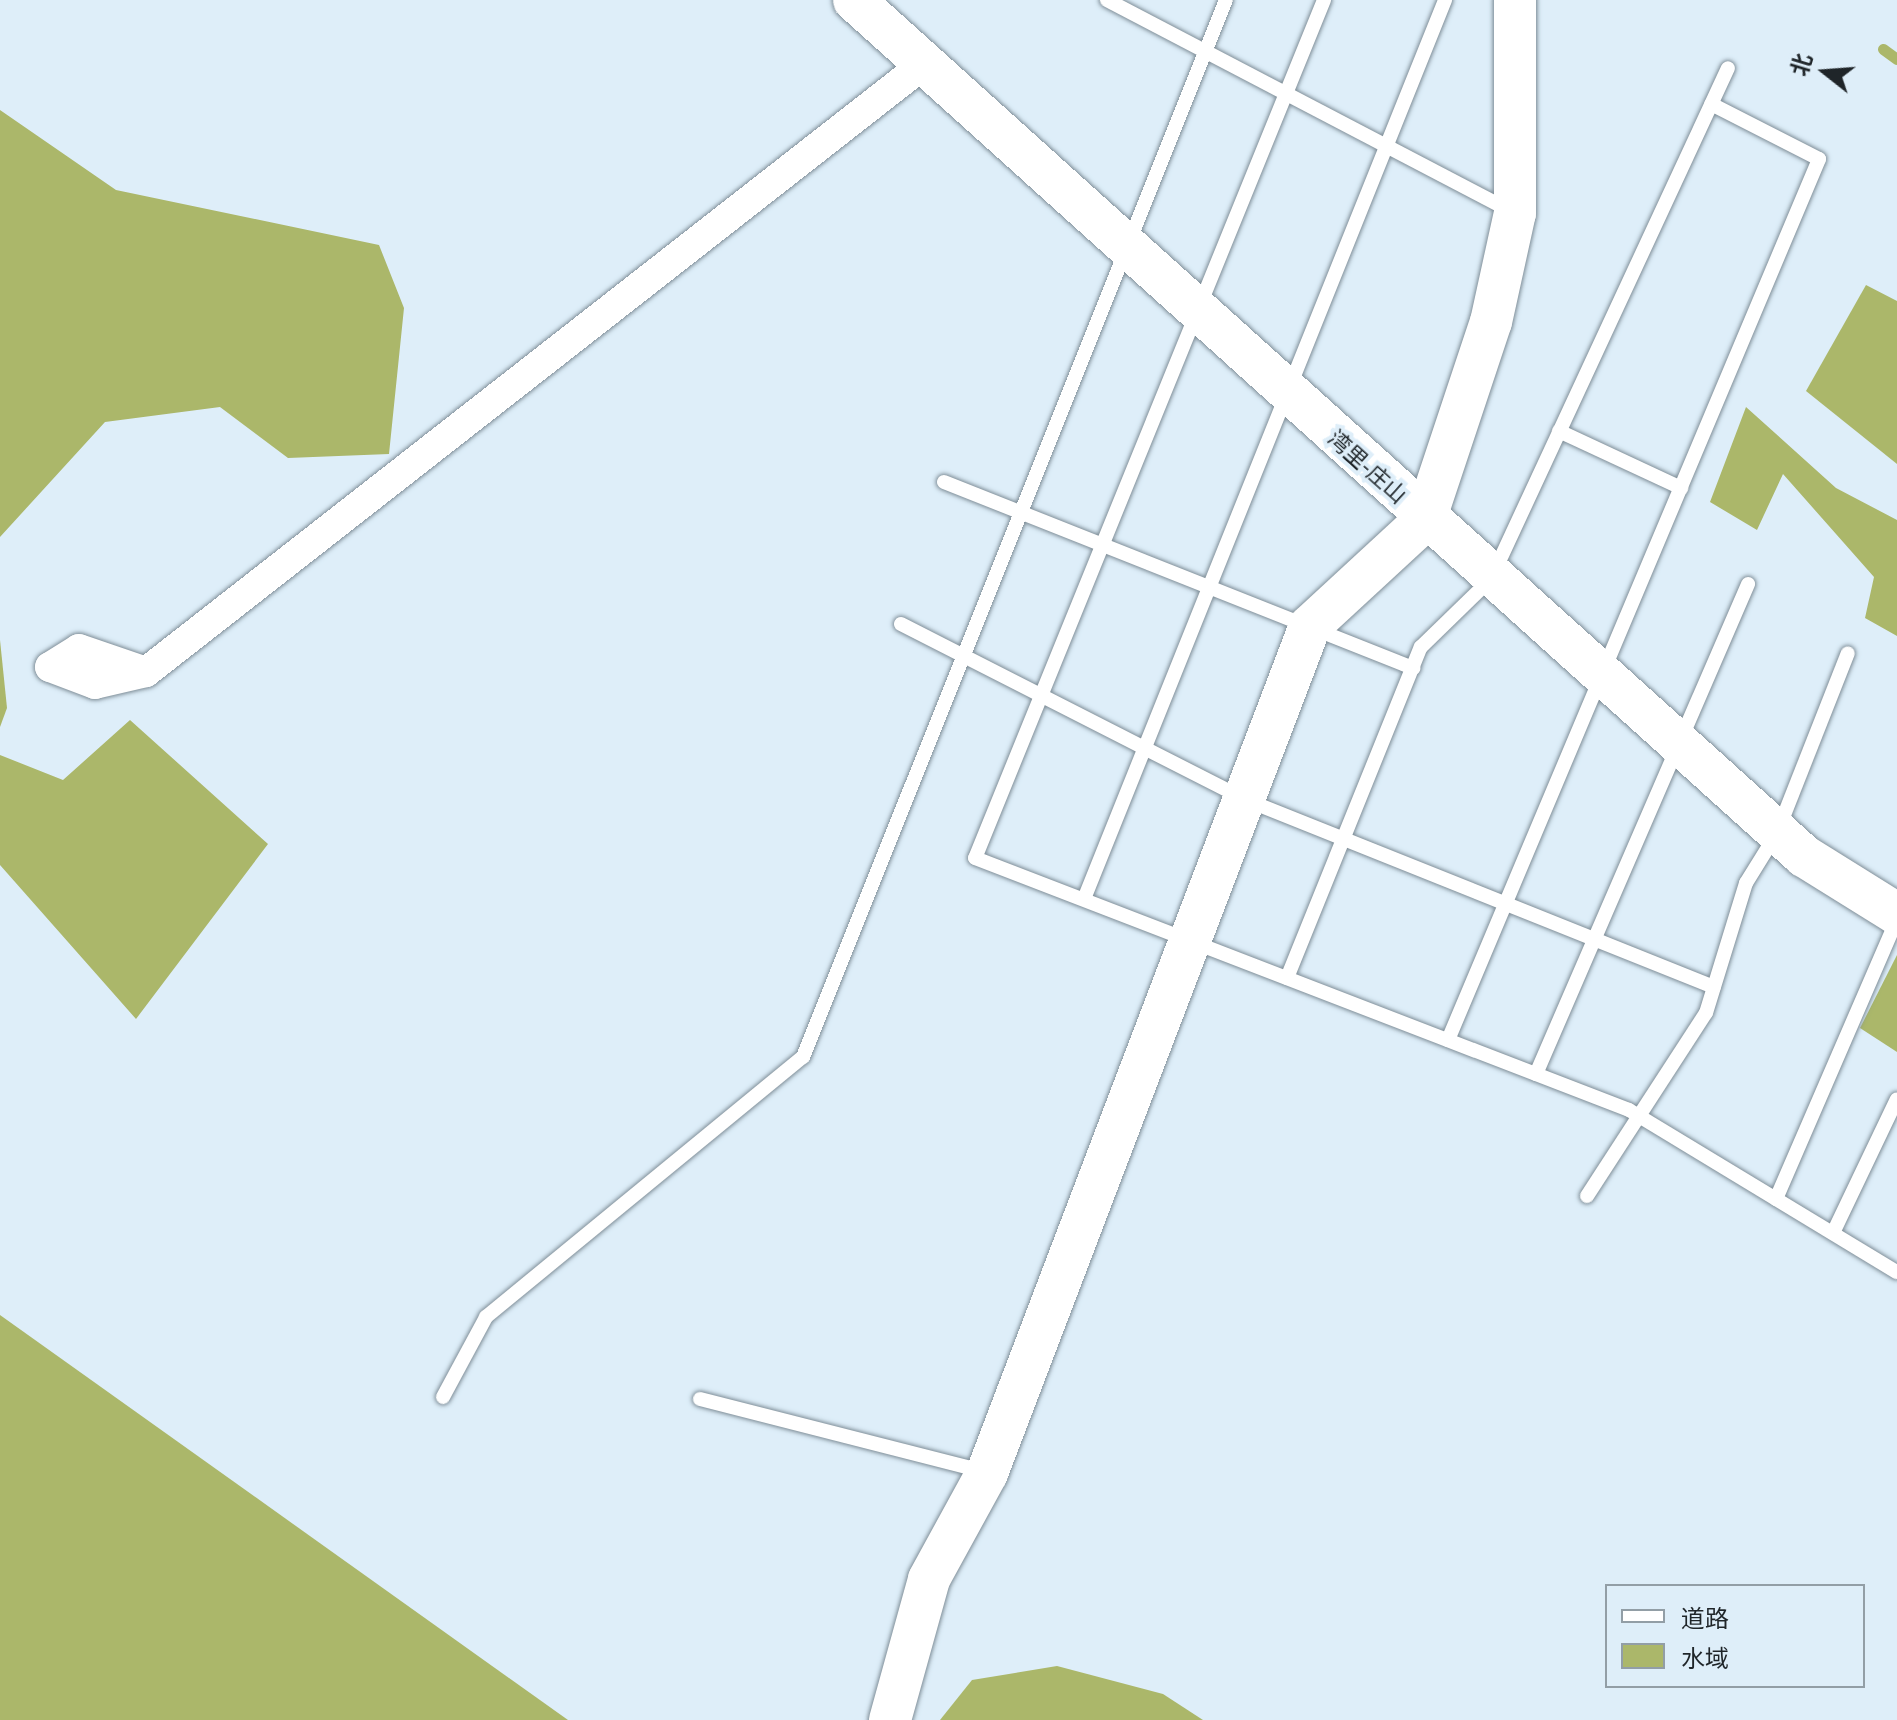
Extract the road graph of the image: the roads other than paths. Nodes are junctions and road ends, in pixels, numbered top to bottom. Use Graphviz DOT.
graph roads {
  1 [pos="854,0"];
  2 [pos="1107,0"];
  3 [pos="1226,0"];
  4 [pos="1324,0"];
  5 [pos="1445,0"];
  6 [pos="1515,0"];
  7 [pos="1205,51"];
  8 [pos="924,64"];
  9 [pos="1728,68"];
  10 [pos="1286,94"];
  11 [pos="1711,104"];
  12 [pos="1386,146"];
  13 [pos="1515,213"];
  14 [pos="1125,247"];
  15 [pos="1197,313"];
  16 [pos="1286,394"];
  17 [pos="1559,431"];
  18 [pos="944,482"];
  19 [pos="1681,488"];
  20 [pos="1018,511"];
  21 [pos="1425,520"];
  22 [pos="1103,545"];
  23 [pos="1491,579"];
  24 [pos="1748,584"];
  25 [pos="1209,587"];
  26 [pos="901,624"];
  27 [pos="1310,626"];
  28 [pos="960,653"];
  29 [pos="1848,653"];
  30 [pos="1413,668"];
  31 [pos="146,672"];
  32 [pos="1602,676"];
  33 [pos="1042,696"];
  34 [pos="1679,745"];
  35 [pos="1144,748"];
  36 [pos="1244,799"];
  37 [pos="1777,833"];
  38 [pos="1344,839"];
  39 [pos="1084,899"];
  40 [pos="1506,904"];
  41 [pos="1897,916"];
  42 [pos="1595,939"];
  43 [pos="1190,941"];
  44 [pos="1287,978"];
  45 [pos="1714,987"];
  46 [pos="1448,1040"];
  47 [pos="1536,1074"];
  48 [pos="1897,1099"];
  49 [pos="1642,1118"];
  50 [pos="1587,1196"];
  51 [pos="1776,1199"];
  52 [pos="1833,1233"];
  53 [pos="1897,1272"];
  54 [pos="443,1397"];
  55 [pos="700,1399"];
  56 [pos="987,1473"];
  57 [pos="890,1720"];
  1 -- 8 [label="street, 湾里-庄山"];
  2 -- 7 [label="lane"];
  3 -- 7 [label="lane"];
  4 -- 10 [label="lane"];
  5 -- 12 [label="lane"];
  6 -- 13 [label="street"];
  7 -- 10 [label="lane"];
  7 -- 14 [label="lane"];
  8 -- 14 [label="street, 湾里-庄山"];
  8 -- 31 [label="street"];
  9 -- 11 [label="lane"];
  10 -- 12 [label="lane"];
  10 -- 15 [label="lane"];
  11 -- 17 [label="lane"];
  11 -- 19 [label="lane"];
  12 -- 13 [label="lane"];
  12 -- 16 [label="lane"];
  13 -- 21 [label="street"];
  14 -- 15 [label="street, 湾里-庄山"];
  14 -- 20 [label="lane"];
  15 -- 16 [label="street, 湾里-庄山"];
  15 -- 22 [label="lane"];
  16 -- 21 [label="street, 湾里-庄山"];
  16 -- 25 [label="lane"];
  17 -- 19 [label="lane"];
  17 -- 23 [label="lane"];
  18 -- 20 [label="lane"];
  19 -- 32 [label="lane"];
  20 -- 22 [label="lane"];
  20 -- 28 [label="lane"];
  21 -- 23 [label="street, 湾里-庄山"];
  21 -- 27 [label="street"];
  22 -- 25 [label="lane"];
  22 -- 33 [label="lane"];
  23 -- 30 [label="lane"];
  23 -- 32 [label="street, 湾里-庄山"];
  24 -- 34 [label="lane"];
  25 -- 27 [label="lane"];
  25 -- 35 [label="lane"];
  26 -- 28 [label="lane"];
  27 -- 30 [label="lane"];
  27 -- 36 [label="street"];
  28 -- 33 [label="lane"];
  28 -- 54 [label="lane"];
  29 -- 37 [label="lane"];
  30 -- 38 [label="lane"];
  32 -- 34 [label="street, 湾里-庄山"];
  32 -- 40 [label="lane"];
  33 -- 35 [label="lane"];
  33 -- 39 [label="lane"];
  34 -- 37 [label="street, 湾里-庄山"];
  34 -- 42 [label="lane"];
  35 -- 36 [label="lane"];
  35 -- 39 [label="lane"];
  36 -- 38 [label="lane"];
  36 -- 43 [label="street"];
  37 -- 41 [label="street, 湾里-庄山"];
  37 -- 45 [label="lane"];
  38 -- 40 [label="lane"];
  38 -- 44 [label="lane"];
  39 -- 43 [label="lane"];
  40 -- 42 [label="lane"];
  40 -- 46 [label="lane"];
  41 -- 51 [label="lane"];
  42 -- 45 [label="lane"];
  42 -- 47 [label="lane"];
  43 -- 44 [label="lane"];
  43 -- 56 [label="street"];
  44 -- 46 [label="lane"];
  45 -- 49 [label="lane"];
  46 -- 47 [label="lane"];
  47 -- 49 [label="lane"];
  48 -- 52 [label="lane"];
  49 -- 50 [label="lane"];
  49 -- 51 [label="lane"];
  51 -- 52 [label="lane"];
  52 -- 53 [label="lane"];
  55 -- 56 [label="lane"];
  56 -- 57 [label="street"];
}
